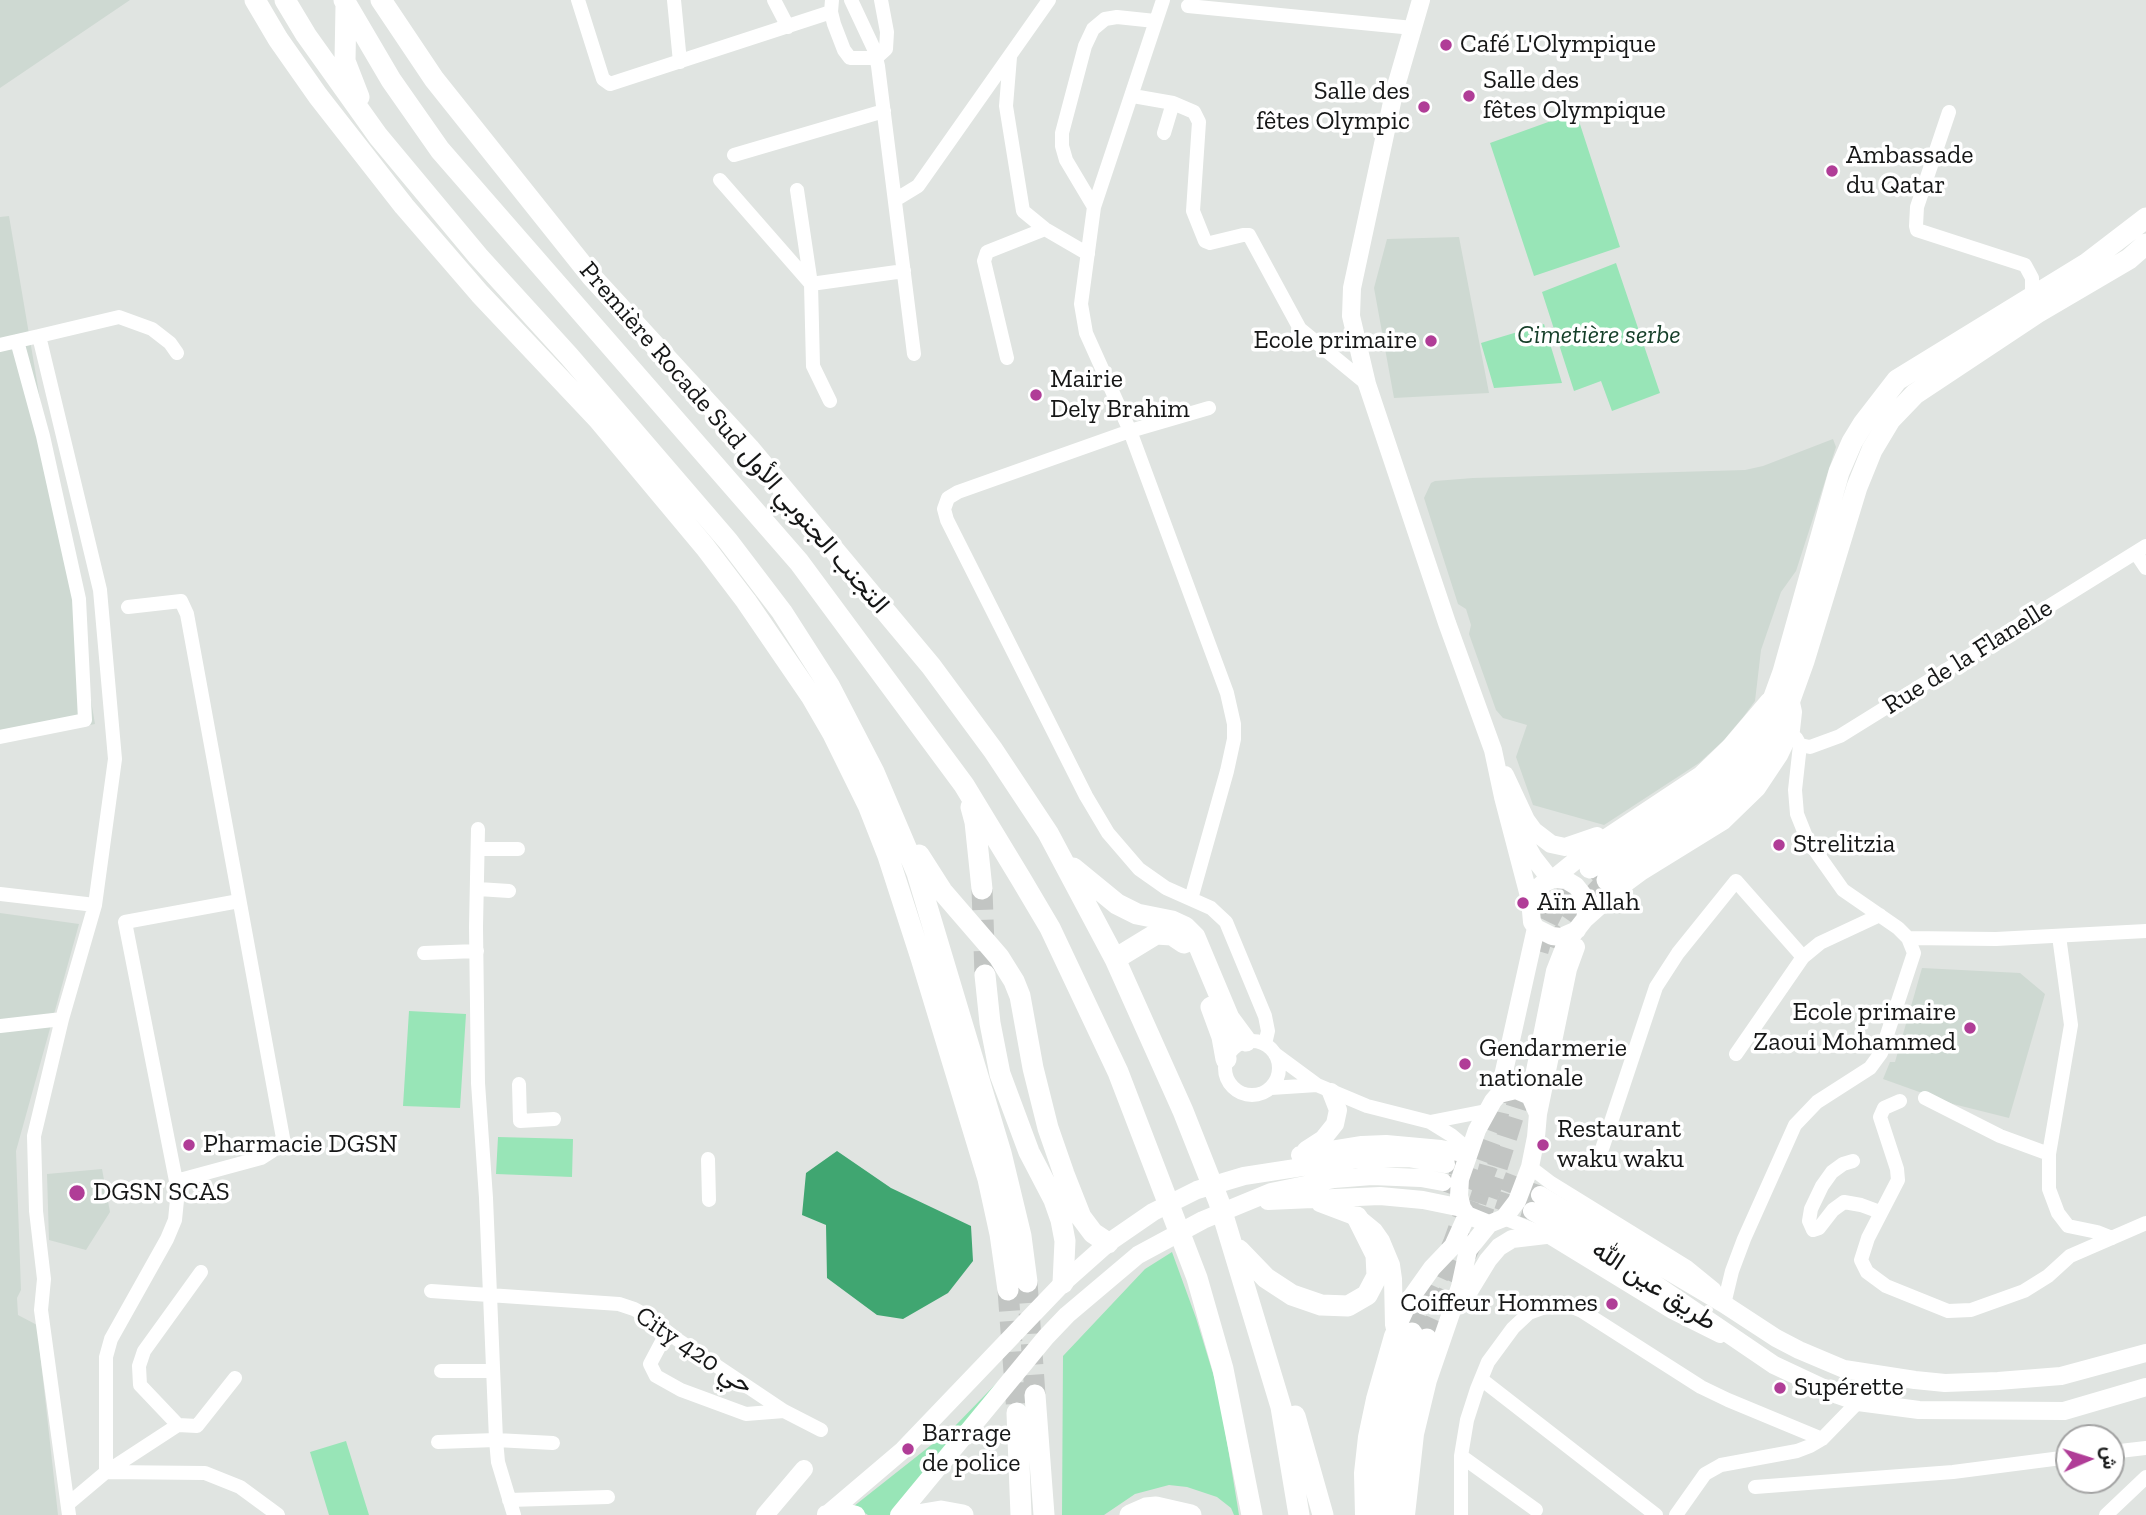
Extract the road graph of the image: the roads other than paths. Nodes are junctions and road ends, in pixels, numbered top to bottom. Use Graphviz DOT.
graph roads {
  1 [pos="255,0"];
  2 [pos="285,0"];
  3 [pos="333,0"];
  4 [pos="381,0"];
  5 [pos="397,0"];
  6 [pos="578,0"];
  7 [pos="674,0"];
  8 [pos="774,0"];
  9 [pos="851,0"];
  10 [pos="881,0"];
  11 [pos="1049,0"];
  12 [pos="1163,0"];
  13 [pos="1421,0"];
  14 [pos="347,5"];
  15 [pos="831,6"];
  16 [pos="1188,6"];
  17 [pos="1154,21"];
  18 [pos="788,27"];
  19 [pos="1413,28"];
  20 [pos="1010,55"];
  21 [pos="876,58"];
  22 [pos="680,62"];
  23 [pos="434,79"];
  24 [pos="1133,96"];
  25 [pos="1173,103"];
  26 [pos="884,111"];
  27 [pos="1949,112"];
  28 [pos="1164,133"];
  29 [pos="378,136"];
  30 [pos="734,155"];
  31 [pos="720,180"];
  32 [pos="797,190"];
  33 [pos="895,201"];
  34 [pos="1094,207"];
  35 [pos="2146,218"];
  36 [pos="1045,229"];
  37 [pos="2146,244"];
  38 [pos="1088,254"];
  39 [pos="904,271"];
  40 [pos="811,284"];
  41 [pos="2032,295"];
  42 [pos="39,336"];
  43 [pos="17,341"];
  44 [pos="0,345"];
  45 [pos="177,353"];
  46 [pos="914,354"];
  47 [pos="1007,358"];
  48 [pos="1367,384"];
  49 [pos="830,401"];
  50 [pos="1209,408"];
  51 [pos="1130,431"];
  52 [pos="2141,550"];
  53 [pos="2146,568"];
  54 [pos="128,607"];
  55 [pos="1783,696"];
  56 [pos="0,737"];
  57 [pos="1796,738"];
  58 [pos="1493,750"];
  59 [pos="964,785"];
  60 [pos="1503,797"];
  61 [pos="894,815"];
  62 [pos="1632,821"];
  63 [pos="478,829"];
  64 [pos="478,849"];
  65 [pos="518,849"];
  66 [pos="1063,859"];
  67 [pos="1552,880"];
  68 [pos="1602,882"];
  69 [pos="982,888"];
  70 [pos="478,889"];
  71 [pos="509,891"];
  72 [pos="0,894"];
  73 [pos="1191,899"];
  74 [pos="1530,900"];
  75 [pos="239,901"];
  76 [pos="95,905"];
  77 [pos="1880,915"];
  78 [pos="1581,925"];
  79 [pos="1536,928"];
  80 [pos="2146,932"];
  81 [pos="2059,936"];
  82 [pos="1908,938"];
  83 [pos="477,951"];
  84 [pos="424,953"];
  85 [pos="1803,957"];
  86 [pos="1115,959"];
  87 [pos="985,975"];
  88 [pos="62,1019"];
  89 [pos="0,1026"];
  90 [pos="1262,1047"];
  91 [pos="1737,1054"];
  92 [pos="1226,1059"];
  93 [pos="519,1084"];
  94 [pos="1271,1088"];
  95 [pos="1324,1089"];
  96 [pos="1499,1094"];
  97 [pos="1530,1096"];
  98 [pos="1925,1098"];
  99 [pos="1900,1101"];
  100 [pos="1486,1111"];
  101 [pos="1538,1114"];
  102 [pos="554,1119"];
  103 [pos="1430,1122"];
  104 [pos="1469,1152"];
  105 [pos="1601,1152"];
  106 [pos="2049,1154"];
  107 [pos="1295,1156"];
  108 [pos="708,1159"];
  109 [pos="1853,1161"];
  110 [pos="1446,1164"];
  111 [pos="1530,1167"];
  112 [pos="1244,1176"];
  113 [pos="176,1181"];
  114 [pos="1443,1182"];
  115 [pos="1540,1195"];
  116 [pos="1306,1199"];
  117 [pos="709,1200"];
  118 [pos="1243,1202"];
  119 [pos="1532,1211"];
  120 [pos="1465,1212"];
  121 [pos="1880,1212"];
  122 [pos="1357,1217"];
  123 [pos="1496,1221"];
  124 [pos="2146,1223"];
  125 [pos="2068,1226"];
  126 [pos="1546,1235"];
  127 [pos="2112,1238"];
  128 [pos="1108,1243"];
  129 [pos="1234,1243"];
  130 [pos="2089,1247"];
  131 [pos="201,1272"];
  132 [pos="1063,1283"];
  133 [pos="432,1291"];
  134 [pos="488,1293"];
  135 [pos="1724,1304"];
  136 [pos="1259,1328"];
  137 [pos="667,1332"];
  138 [pos="1419,1335"];
  139 [pos="2146,1353"];
  140 [pos="1774,1365"];
  141 [pos="441,1371"];
  142 [pos="492,1371"];
  143 [pos="235,1378"];
  144 [pos="1481,1379"];
  145 [pos="2146,1387"];
  146 [pos="1035,1395"];
  147 [pos="1858,1402"];
  148 [pos="783,1411"];
  149 [pos="1017,1413"];
  150 [pos="178,1425"];
  151 [pos="821,1430"];
  152 [pos="1822,1439"];
  153 [pos="496,1440"];
  154 [pos="439,1442"];
  155 [pos="553,1443"];
  156 [pos="2146,1448"];
  157 [pos="2125,1450"];
  158 [pos="1461,1456"];
  159 [pos="2055,1459"];
  160 [pos="804,1469"];
  161 [pos="106,1472"];
  162 [pos="2146,1477"];
  163 [pos="1755,1487"];
  164 [pos="608,1497"];
  165 [pos="509,1500"];
  166 [pos="68,1509"];
  167 [pos="1536,1510"];
  168 [pos="827,1514"];
  169 [pos="278,1515"];
  170 [pos="514,1515"];
  171 [pos="765,1515"];
  172 [pos="856,1515"];
  173 [pos="899,1515"];
  174 [pos="917,1515"];
  175 [pos="963,1515"];
  176 [pos="1021,1515"];
  177 [pos="1044,1515"];
  178 [pos="1130,1515"];
  179 [pos="1191,1515"];
  180 [pos="1252,1515"];
  181 [pos="1299,1515"];
  182 [pos="1323,1515"];
  183 [pos="1364,1515"];
  184 [pos="1376,1515"];
  185 [pos="1394,1515"];
  186 [pos="1406,1515"];
  187 [pos="1461,1515"];
  188 [pos="1656,1515"];
  189 [pos="1676,1515"];
  190 [pos="2106,1515"];
  1 -- 61 [label="highway"];
  2 -- 29 [label="highway"];
  3 -- 14 [label="highway"];
  4 -- 23 [label="highway, Première Rocade Sud التجنب الجنوبي الأول"];
  5 -- 23 [label="highway"];
  6 -- 22 [label="street"];
  7 -- 22 [label="street"];
  8 -- 18 [label="street"];
  9 -- 21 [label="street"];
  10 -- 21 [label="street"];
  11 -- 20 [label="street"];
  12 -- 17 [label="street"];
  13 -- 19 [label="main road"];
  14 -- 29 [label="highway"];
  14 -- 59 [label="highway, Première Rocade Sud التجنب الجنوبي الأول"];
  15 -- 18 [label="street"];
  15 -- 21 [label="street"];
  16 -- 19 [label="street"];
  17 -- 24 [label="street"];
  17 -- 34 [label="street"];
  18 -- 22 [label="street"];
  19 -- 48 [label="main road"];
  20 -- 33 [label="street"];
  20 -- 36 [label="street"];
  21 -- 26 [label="street"];
  23 -- 66 [label="highway, Première Rocade Sud التجنب الجنوبي الأول"];
  24 -- 25 [label="street"];
  24 -- 34 [label="street"];
  25 -- 28 [label="street"];
  25 -- 48 [label="street"];
  26 -- 30 [label="street"];
  26 -- 33 [label="street"];
  27 -- 41 [label="street"];
  29 -- 61 [label="highway"];
  31 -- 40 [label="street"];
  32 -- 40 [label="street"];
  33 -- 39 [label="street"];
  34 -- 38 [label="street"];
  35 -- 41 [label="highway"];
  36 -- 38 [label="street"];
  36 -- 47 [label="street"];
  37 -- 55 [label="highway"];
  38 -- 51 [label="street"];
  39 -- 40 [label="street"];
  39 -- 46 [label="street"];
  40 -- 49 [label="street"];
  41 -- 55 [label="highway"];
  42 -- 43 [label="street"];
  42 -- 45 [label="street"];
  42 -- 76 [label="street"];
  43 -- 44 [label="street"];
  43 -- 56 [label="street"];
  48 -- 58 [label="main road"];
  50 -- 51 [label="street"];
  51 -- 73 [label="street"];
  51 -- 73 [label="street"];
  52 -- 53 [label="street"];
  52 -- 57 [label="street, Rue de la Flanelle"];
  54 -- 75 [label="street"];
  55 -- 57 [label="main road"];
  55 -- 62 [label="main road"];
  55 -- 68 [label="highway"];
  57 -- 68 [label="main road"];
  57 -- 77 [label="street"];
  58 -- 60 [label="main road"];
  58 -- 62 [label="main road"];
  59 -- 69 [label="highway"];
  59 -- 180 [label="highway"];
  60 -- 67 [label="main road"];
  60 -- 74 [label="main road"];
  61 -- 128 [label="highway"];
  62 -- 67 [label="main road"];
  63 -- 64 [label="street"];
  64 -- 65 [label="street"];
  64 -- 70 [label="street"];
  66 -- 86 [label="highway, Première Rocade Sud التجنب الجنوبي الأول"];
  66 -- 90 [label="highway"];
  67 -- 74 [label="main road"];
  67 -- 78 [label="main road"];
  68 -- 78 [label="main road"];
  68 -- 101 [label="main road"];
  70 -- 71 [label="street"];
  70 -- 83 [label="street"];
  72 -- 76 [label="street"];
  73 -- 90 [label="street"];
  74 -- 79 [label="main road"];
  75 -- 113 [label="street"];
  75 -- 113 [label="street"];
  76 -- 88 [label="street"];
  77 -- 82 [label="street"];
  77 -- 85 [label="street"];
  78 -- 79 [label="main road"];
  78 -- 97 [label="main road"];
  79 -- 96 [label="main road"];
  80 -- 81 [label="street"];
  81 -- 82 [label="street"];
  81 -- 106 [label="street"];
  82 -- 135 [label="street"];
  83 -- 84 [label="street"];
  83 -- 134 [label="street"];
  85 -- 91 [label="street"];
  85 -- 105 [label="street"];
  86 -- 92 [label="highway"];
  86 -- 129 [label="highway, Première Rocade Sud التجنب الجنوبي الأول"];
  87 -- 132 [label="highway"];
  88 -- 89 [label="street"];
  88 -- 166 [label="street"];
  90 -- 92 [label="street"];
  90 -- 94 [label="street"];
  90 -- 95 [label="street"];
  92 -- 94 [label="street"];
  93 -- 102 [label="street"];
  94 -- 95 [label="street"];
  95 -- 103 [label="street"];
  95 -- 107 [label="main road"];
  96 -- 97 [label="main road"];
  96 -- 100 [label="main road"];
  97 -- 101 [label="main road"];
  98 -- 106 [label="street"];
  99 -- 121 [label="street"];
  100 -- 103 [label="street"];
  100 -- 104 [label="main road"];
  101 -- 111 [label="main road"];
  103 -- 104 [label="street"];
  104 -- 107 [label="main road"];
  104 -- 120 [label="main road"];
  106 -- 125 [label="street"];
  107 -- 112 [label="main road"];
  108 -- 117 [label="street"];
  109 -- 121 [label="street"];
  110 -- 112 [label="main road"];
  111 -- 123 [label="main road"];
  111 -- 135 [label="street"];
  112 -- 128 [label="main road"];
  113 -- 161 [label="street"];
  114 -- 118 [label="main road"];
  115 -- 135 [label="main road, طريق عين الله"];
  116 -- 118 [label="main road"];
  116 -- 120 [label="main road"];
  116 -- 122 [label="main road"];
  118 -- 173 [label="main road"];
  119 -- 140 [label="main road, طريق عين الله"];
  120 -- 123 [label="main road"];
  120 -- 138 [label="main road"];
  121 -- 130 [label="street"];
  122 -- 129 [label="highway"];
  122 -- 138 [label="main road"];
  123 -- 126 [label="street"];
  123 -- 138 [label="main road"];
  124 -- 127 [label="street"];
  125 -- 127 [label="street"];
  125 -- 130 [label="street"];
  126 -- 138 [label="main road"];
  126 -- 140 [label="street"];
  127 -- 130 [label="street"];
  128 -- 132 [label="main road"];
  129 -- 136 [label="highway, Première Rocade Sud التجنب الجنوبي الأول"];
  131 -- 150 [label="street"];
  132 -- 168 [label="main road"];
  133 -- 134 [label="street, City 420 حي"];
  134 -- 137 [label="street, City 420 حي"];
  134 -- 142 [label="street"];
  135 -- 139 [label="main road, طريق عين الله"];
  136 -- 181 [label="highway"];
  136 -- 182 [label="highway"];
  137 -- 148 [label="street, City 420 حي"];
  137 -- 148 [label="street"];
  138 -- 183 [label="main road"];
  138 -- 184 [label="highway"];
  138 -- 185 [label="highway"];
  138 -- 186 [label="main road"];
  140 -- 147 [label="main road, طريق عين الله"];
  141 -- 142 [label="street"];
  142 -- 153 [label="street"];
  143 -- 150 [label="street"];
  144 -- 152 [label="street"];
  144 -- 158 [label="street"];
  144 -- 188 [label="street"];
  145 -- 147 [label="main road, طريق عين الله"];
  146 -- 177 [label="highway"];
  147 -- 152 [label="street"];
  148 -- 151 [label="street, City 420 حي"];
  149 -- 176 [label="highway"];
  150 -- 161 [label="street"];
  152 -- 189 [label="street"];
  153 -- 154 [label="street"];
  153 -- 155 [label="street"];
  153 -- 165 [label="street"];
  156 -- 157 [label="street"];
  158 -- 167 [label="street"];
  158 -- 187 [label="street"];
  159 -- 163 [label="street"];
  160 -- 171 [label="main road"];
  161 -- 166 [label="street"];
  161 -- 169 [label="street"];
  162 -- 190 [label="street"];
  164 -- 165 [label="street"];
  165 -- 170 [label="street"];
  168 -- 172 [label="main road"];
  174 -- 175 [label="highway"];
  178 -- 179 [label="highway"];
}
